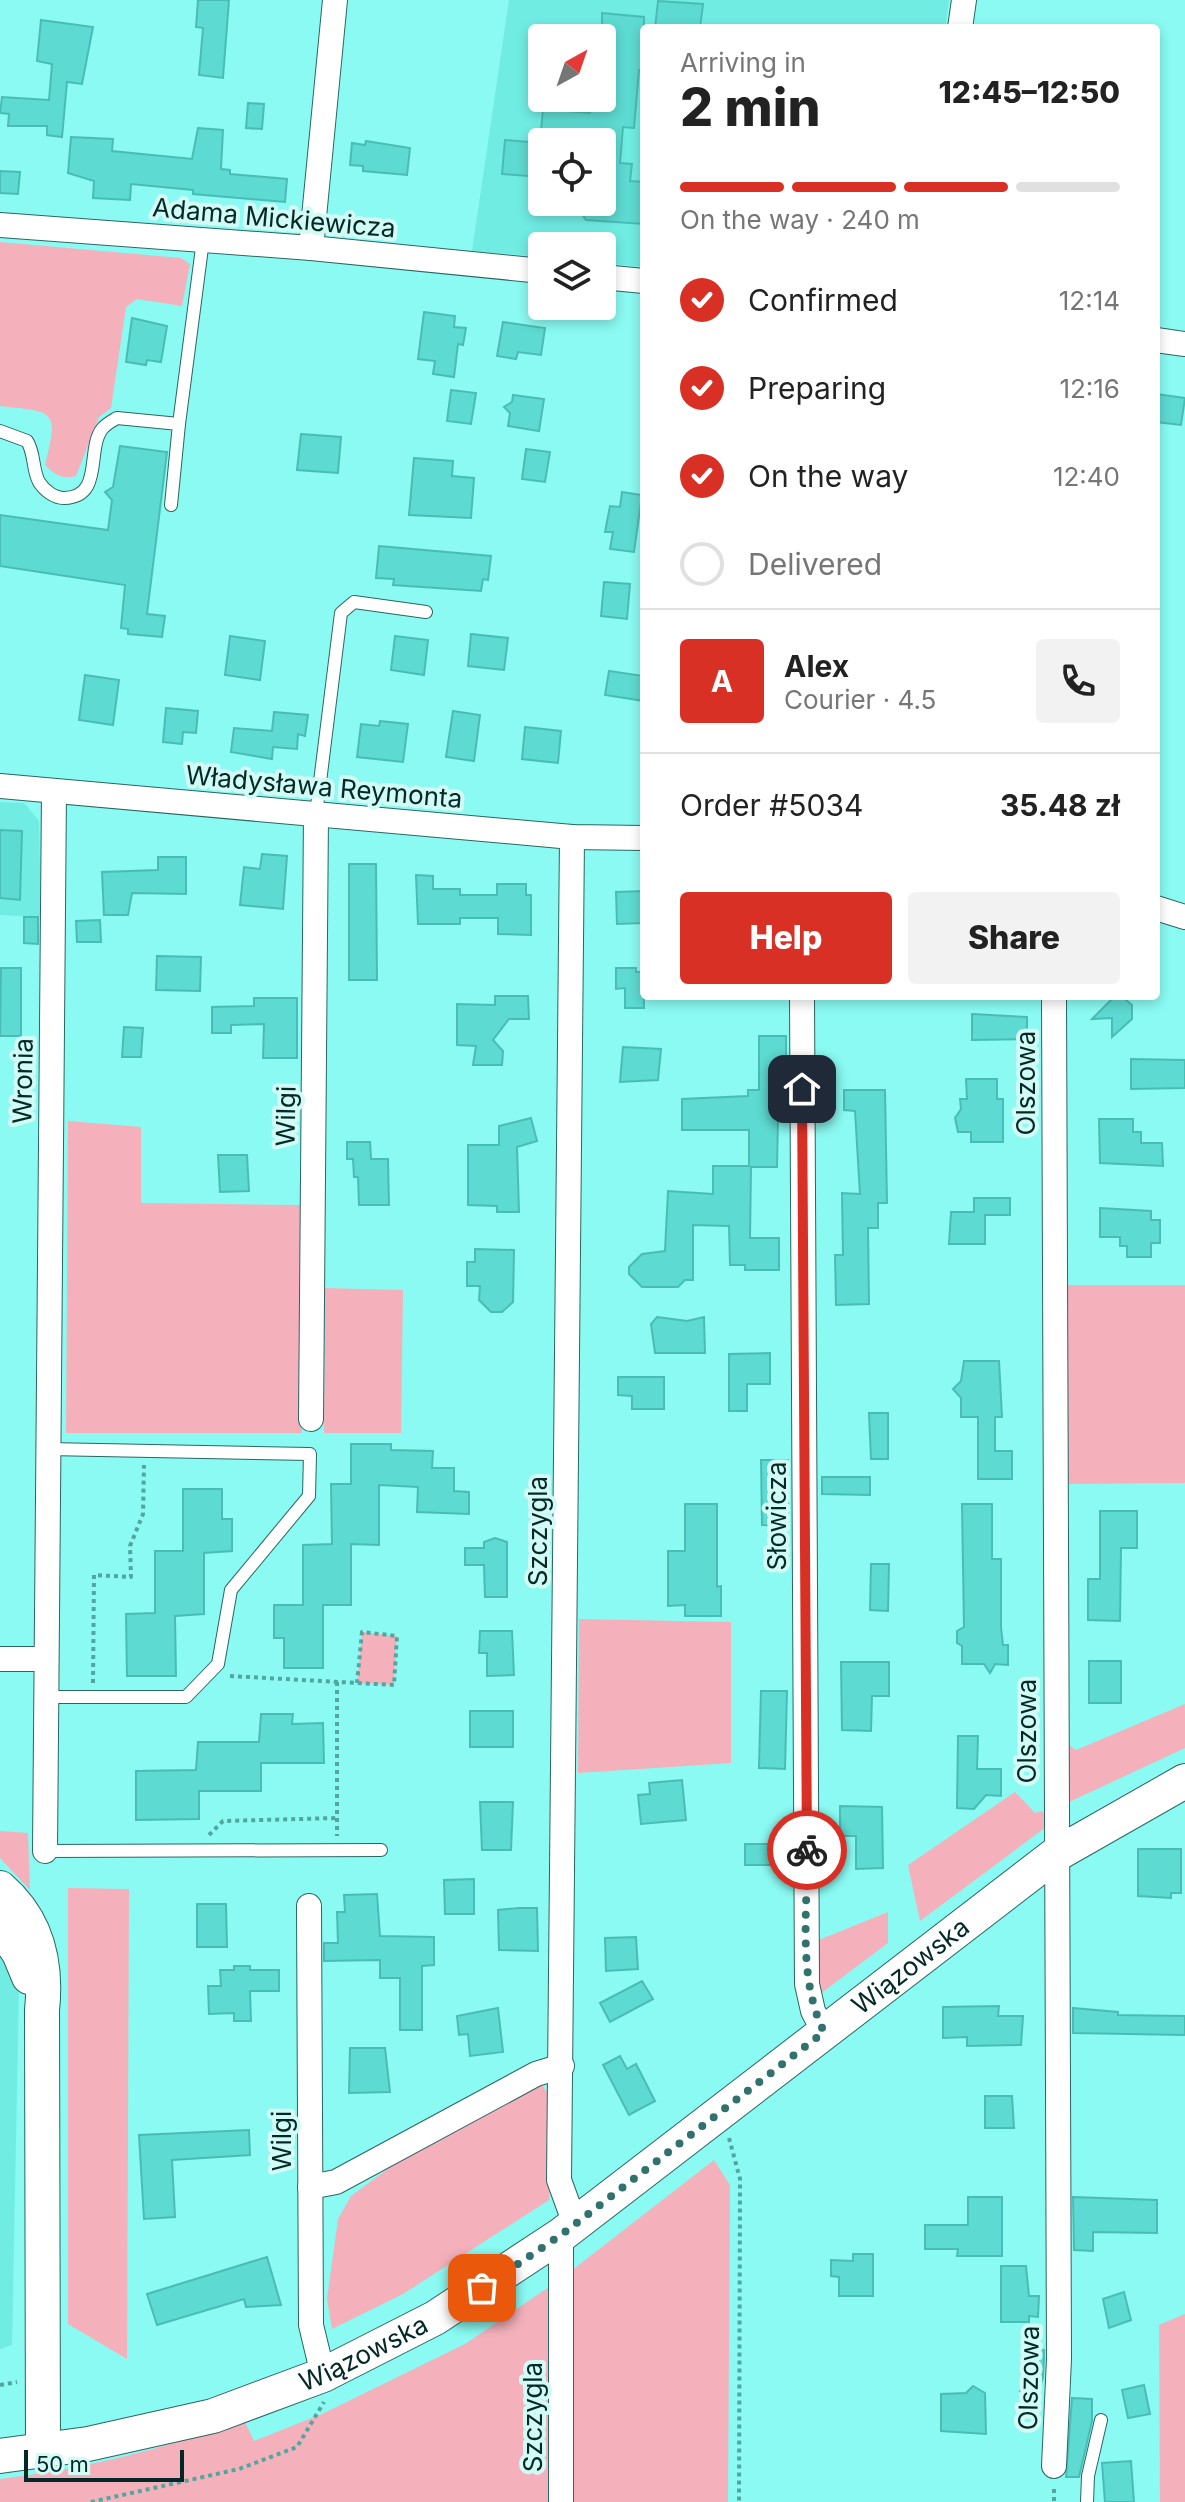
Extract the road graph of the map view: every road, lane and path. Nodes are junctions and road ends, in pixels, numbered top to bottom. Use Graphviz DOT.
graph roads {
  1 [pos="335,0"];
  2 [pos="964,0"];
  3 [pos="961,24"];
  4 [pos="0,225"];
  5 [pos="203,240"];
  6 [pos="311,248"];
  7 [pos="528,270"];
  8 [pos="616,278"];
  9 [pos="640,281"];
  10 [pos="1160,341"];
  11 [pos="1185,344"];
  12 [pos="179,424"];
  13 [pos="0,431"];
  14 [pos="171,505"];
  15 [pos="426,612"];
  16 [pos="0,786"];
  17 [pos="54,791"];
  18 [pos="316,814"];
  19 [pos="572,837"];
  20 [pos="640,838"];
  21 [pos="1160,909"];
  22 [pos="1185,917"];
  23 [pos="802,1000"];
  24 [pos="1054,1000"];
  25 [pos="311,1419"];
  26 [pos="47,1449"];
  27 [pos="145,1451"];
  28 [pos="0,1659"];
  29 [pos="44,1659"];
  30 [pos="207,1675"];
  31 [pos="337,1682"];
  32 [pos="357,1683"];
  33 [pos="44,1697"];
  34 [pos="93,1697"];
  35 [pos="1185,1781"];
  36 [pos="337,1818"];
  37 [pos="206,1838"];
  38 [pos="337,1850"];
  39 [pos="381,1850"];
  40 [pos="45,1851"];
  41 [pos="1055,1855"];
  42 [pos="0,1888"];
  43 [pos="309,1906"];
  44 [pos="0,1925"];
  45 [pos="42,2010"];
  46 [pos="824,2032"];
  47 [pos="562,2066"];
  48 [pos="716,2115"];
  49 [pos="310,2187"];
  50 [pos="568,2230"];
  51 [pos="323,2375"];
  52 [pos="1101,2420"];
  53 [pos="43,2451"];
  54 [pos="0,2456"];
  55 [pos="1054,2466"];
  56 [pos="91,2502"];
  57 [pos="561,2502"];
  58 [pos="739,2502"];
  59 [pos="1087,2502"];
  1 -- 6 [label="street"];
  2 -- 3 [label="street"];
  4 -- 5 [label="street, Adama Mickiewicza"];
  5 -- 6 [label="street, Adama Mickiewicza"];
  5 -- 12 [label="lane"];
  6 -- 7 [label="street, Adama Mickiewicza"];
  8 -- 9 [label="street"];
  10 -- 11 [label="street"];
  12 -- 13 [label="lane"];
  12 -- 14 [label="lane"];
  15 -- 18 [label="lane"];
  16 -- 17 [label="street, Władysława Reymonta"];
  17 -- 18 [label="street, Władysława Reymonta"];
  17 -- 26 [label="street, Wronia"];
  18 -- 19 [label="street, Władysława Reymonta"];
  18 -- 25 [label="street, Wilgi"];
  19 -- 20 [label="street, Władysława Reymonta"];
  19 -- 47 [label="street, Szczygla"];
  21 -- 22 [label="street"];
  23 -- 46 [label="street, Słowicza"];
  24 -- 41 [label="street, Olszowa"];
  26 -- 27 [label="lane"];
  26 -- 29 [label="street, Wronia"];
  27 -- 30 [label="lane"];
  27 -- 34 [label="path"];
  28 -- 29 [label="street"];
  29 -- 33 [label="street, Wronia"];
  30 -- 31 [label="path"];
  30 -- 34 [label="lane"];
  31 -- 32 [label="path"];
  31 -- 36 [label="path"];
  32 -- 32 [label="path"];
  33 -- 34 [label="lane"];
  33 -- 40 [label="street, Wronia"];
  35 -- 41 [label="main road, Wiązowska"];
  36 -- 37 [label="path"];
  36 -- 38 [label="path"];
  38 -- 39 [label="lane"];
  38 -- 40 [label="lane"];
  41 -- 46 [label="main road, Wiązowska"];
  41 -- 55 [label="street, Olszowa"];
  42 -- 45 [label="main road"];
  43 -- 49 [label="street, Wilgi"];
  44 -- 45 [label="main road"];
  45 -- 53 [label="main road"];
  46 -- 48 [label="main road, Wiązowska"];
  47 -- 49 [label="street"];
  47 -- 50 [label="street, Szczygla"];
  48 -- 50 [label="main road, Wiązowska"];
  48 -- 58 [label="path"];
  49 -- 51 [label="street, Wilgi"];
  50 -- 51 [label="main road, Wiązowska"];
  50 -- 57 [label="street, Szczygla"];
  51 -- 53 [label="main road, Wiązowska"];
  51 -- 56 [label="path"];
  52 -- 59 [label="lane"];
  53 -- 54 [label="main road, Wiązowska"];
}
